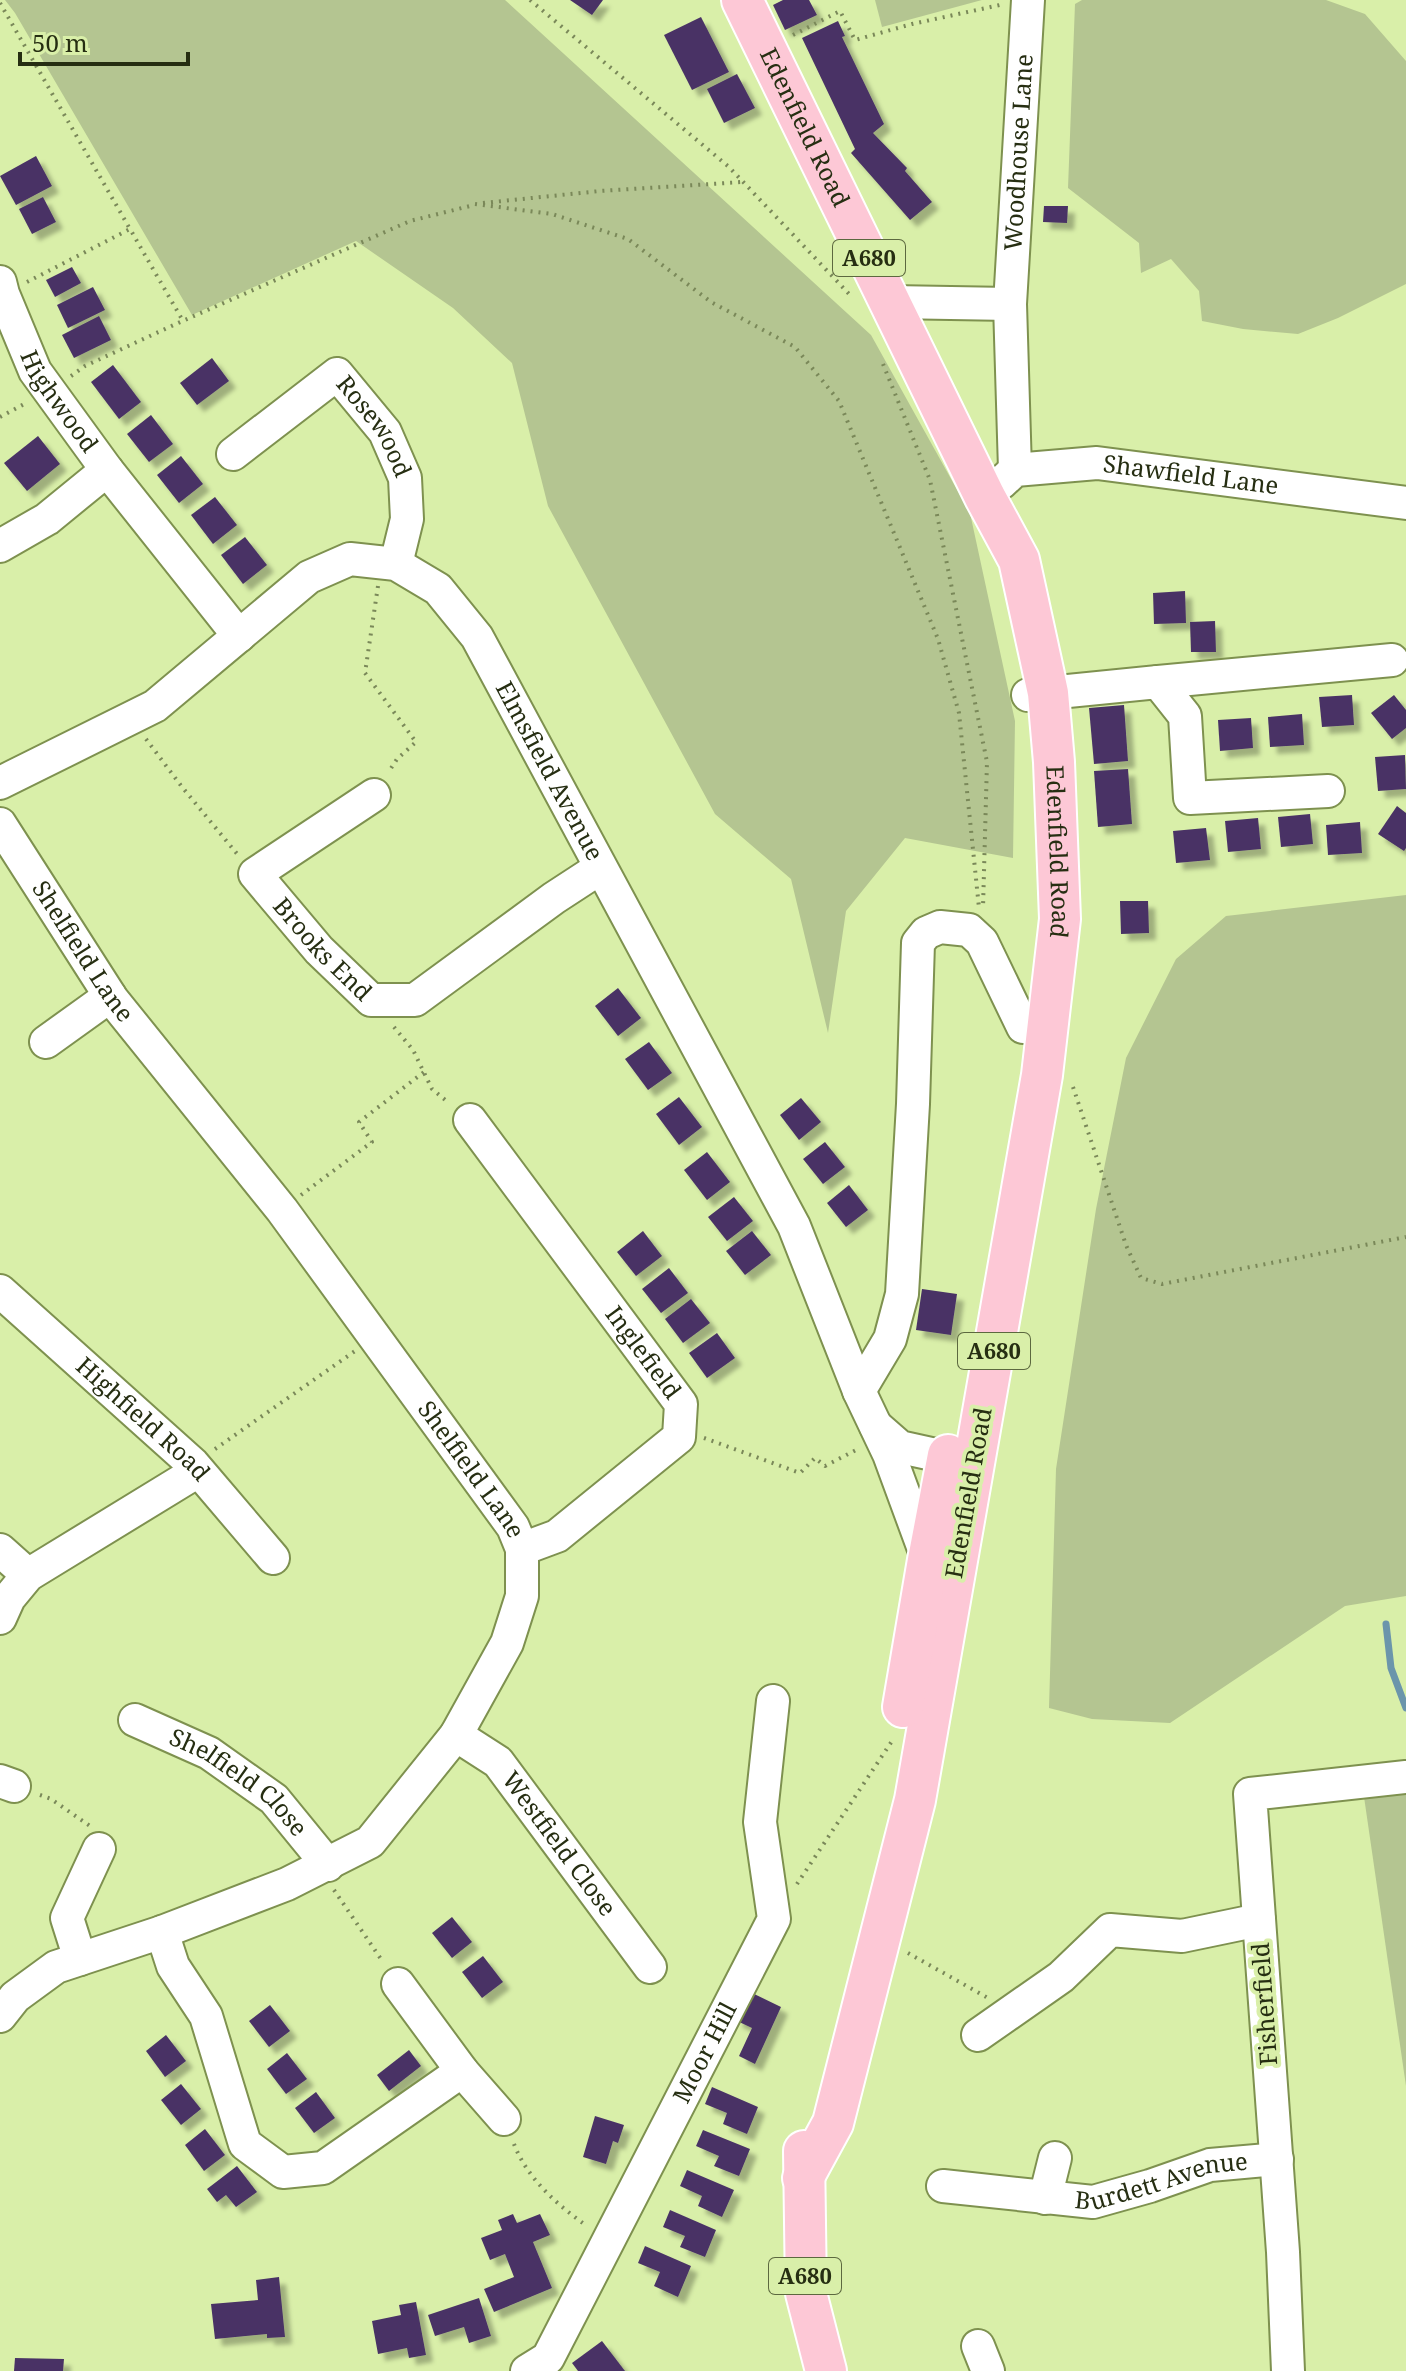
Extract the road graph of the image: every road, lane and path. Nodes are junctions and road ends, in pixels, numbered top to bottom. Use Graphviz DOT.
graph roads {
  1 [pos="530,0"];
  2 [pos="742,0"];
  3 [pos="0,3"];
  4 [pos="1015,3"];
  5 [pos="766,50"];
  6 [pos="742,182"];
  7 [pos="475,204"];
  8 [pos="130,229"];
  9 [pos="1,291"];
  10 [pos="891,302"];
  11 [pos="1010,304"];
  12 [pos="183,321"];
  13 [pos="883,364"];
  14 [pos="49,391"];
  15 [pos="0,417"];
  16 [pos="233,454"];
  17 [pos="107,470"];
  18 [pos="1015,470"];
  19 [pos="1406,503"];
  20 [pos="990,506"];
  21 [pos="0,546"];
  22 [pos="388,563"];
  23 [pos="239,636"];
  24 [pos="1392,660"];
  25 [pos="1158,682"];
  26 [pos="1038,694"];
  27 [pos="130,718"];
  28 [pos="0,783"];
  29 [pos="1328,791"];
  30 [pos="374,795"];
  31 [pos="0,824"];
  32 [pos="600,868"];
  33 [pos="255,874"];
  34 [pos="982,942"];
  35 [pos="110,996"];
  36 [pos="371,1000"];
  37 [pos="1023,1027"];
  38 [pos="46,1042"];
  39 [pos="424,1072"];
  40 [pos="1042,1075"];
  41 [pos="470,1120"];
  42 [pos="282,1210"];
  43 [pos="1406,1237"];
  44 [pos="0,1291"];
  45 [pos="375,1337"];
  46 [pos="859,1391"];
  47 [pos="874,1423"];
  48 [pos="680,1429"];
  49 [pos="889,1454"];
  50 [pos="961,1461"];
  51 [pos="196,1468"];
  52 [pos="522,1549"];
  53 [pos="0,1550"];
  54 [pos="273,1558"];
  55 [pos="928,1560"];
  56 [pos="28,1575"];
  57 [pos="0,1618"];
  58 [pos="773,1701"];
  59 [pos="135,1720"];
  60 [pos="900,1729"];
  61 [pos="456,1735"];
  62 [pos="1406,1777"];
  63 [pos="7,1784"];
  64 [pos="97,1839"];
  65 [pos="324,1867"];
  66 [pos="774,1919"];
  67 [pos="875,1920"];
  68 [pos="1259,1920"];
  69 [pos="162,1932"];
  70 [pos="80,1959"];
  71 [pos="650,1967"];
  72 [pos="398,1984"];
  73 [pos="1009,2013"];
  74 [pos="0,2016"];
  75 [pos="978,2035"];
  76 [pos="462,2071"];
  77 [pos="504,2119"];
  78 [pos="1055,2158"];
  79 [pos="1277,2159"];
  80 [pos="943,2186"];
  81 [pos="1045,2198"];
  82 [pos="608,2241"];
  83 [pos="527,2371"];
  84 [pos="826,2371"];
  85 [pos="1288,2371"];
  1 -- 6 [label="path"];
  2 -- 5 [label="main road, Edenfield Road / A680"];
  3 -- 8 [label="path"];
  4 -- 5 [label="path"];
  4 -- 11 [label="street, Woodhouse Lane"];
  5 -- 10 [label="main road, Edenfield Road / A680"];
  6 -- 7 [label="path"];
  6 -- 10 [label="path"];
  7 -- 12 [label="path"];
  7 -- 34 [label="path"];
  8 -- 9 [label="path"];
  8 -- 12 [label="path"];
  9 -- 14 [label="street, Highwood"];
  10 -- 11 [label="street"];
  10 -- 20 [label="main road, Edenfield Road / A680"];
  11 -- 18 [label="street, Woodhouse Lane"];
  12 -- 14 [label="path"];
  13 -- 34 [label="path"];
  14 -- 15 [label="path"];
  14 -- 17 [label="street, Highwood"];
  16 -- 22 [label="street, Rosewood"];
  17 -- 21 [label="street, Highwood"];
  17 -- 23 [label="street, Highwood"];
  18 -- 19 [label="street, Shawfield Lane"];
  18 -- 20 [label="street"];
  20 -- 26 [label="main road, Edenfield Road / A680"];
  22 -- 23 [label="street"];
  22 -- 30 [label="path"];
  22 -- 32 [label="street, Elmsfield Avenue"];
  23 -- 27 [label="street"];
  24 -- 25 [label="street"];
  25 -- 26 [label="street"];
  25 -- 29 [label="street"];
  26 -- 37 [label="main road, Edenfield Road / A680"];
  26 -- 40 [label="main road, Edenfield Road / A680"];
  27 -- 28 [label="street"];
  27 -- 33 [label="path"];
  30 -- 33 [label="street, Brooks End"];
  31 -- 35 [label="street, Shelfield Lane"];
  32 -- 36 [label="street, Brooks End"];
  32 -- 46 [label="street, Elmsfield Avenue"];
  33 -- 36 [label="street, Brooks End"];
  34 -- 37 [label="street"];
  34 -- 46 [label="street"];
  35 -- 38 [label="street"];
  35 -- 42 [label="street, Shelfield Lane"];
  36 -- 39 [label="path"];
  37 -- 50 [label="main road, Edenfield Road / A680"];
  39 -- 41 [label="path"];
  39 -- 42 [label="path"];
  40 -- 43 [label="path"];
  40 -- 50 [label="main road, Edenfield Road / A680"];
  41 -- 48 [label="street, Inglefield"];
  42 -- 45 [label="street, Shelfield Lane"];
  44 -- 51 [label="street, Highfield Road"];
  45 -- 51 [label="path"];
  45 -- 52 [label="street, Shelfield Lane"];
  46 -- 47 [label="street, Elmsfield Avenue"];
  47 -- 49 [label="street, Elmsfield Avenue"];
  47 -- 50 [label="street, Elmsfield Avenue"];
  48 -- 49 [label="path"];
  48 -- 52 [label="street, Inglefield"];
  49 -- 55 [label="street, Elmsfield Avenue"];
  50 -- 55 [label="main road, Edenfield Road / A680"];
  50 -- 67 [label="main road, Edenfield Road / A680"];
  51 -- 54 [label="street, Highfield Road"];
  51 -- 56 [label="street"];
  52 -- 61 [label="street, Shelfield Lane"];
  53 -- 56 [label="street"];
  55 -- 60 [label="main road, Edenfield Road / A680"];
  56 -- 57 [label="street"];
  58 -- 66 [label="street"];
  59 -- 65 [label="street, Shelfield Close"];
  60 -- 66 [label="path"];
  60 -- 67 [label="main road, Edenfield Road / A680"];
  61 -- 65 [label="street, Shelfield Lane"];
  61 -- 71 [label="street, Westfield Close"];
  62 -- 68 [label="street, Fisherfield"];
  63 -- 64 [label="path"];
  64 -- 70 [label="street"];
  65 -- 69 [label="street, Shelfield Lane"];
  65 -- 72 [label="path"];
  66 -- 82 [label="street, Moor Hill"];
  67 -- 73 [label="path"];
  67 -- 84 [label="main road, Edenfield Road / A680"];
  68 -- 73 [label="street"];
  68 -- 79 [label="street, Fisherfield"];
  69 -- 70 [label="street, Shelfield Lane"];
  69 -- 76 [label="street"];
  70 -- 74 [label="street, Shelfield Lane"];
  72 -- 76 [label="street"];
  73 -- 75 [label="street"];
  76 -- 77 [label="street"];
  77 -- 82 [label="path"];
  78 -- 81 [label="street, Burdett Avenue"];
  79 -- 81 [label="street, Burdett Avenue"];
  79 -- 85 [label="street, Fisherfield"];
  80 -- 81 [label="street, Burdett Avenue"];
  82 -- 83 [label="street, Moor Hill"];
}
